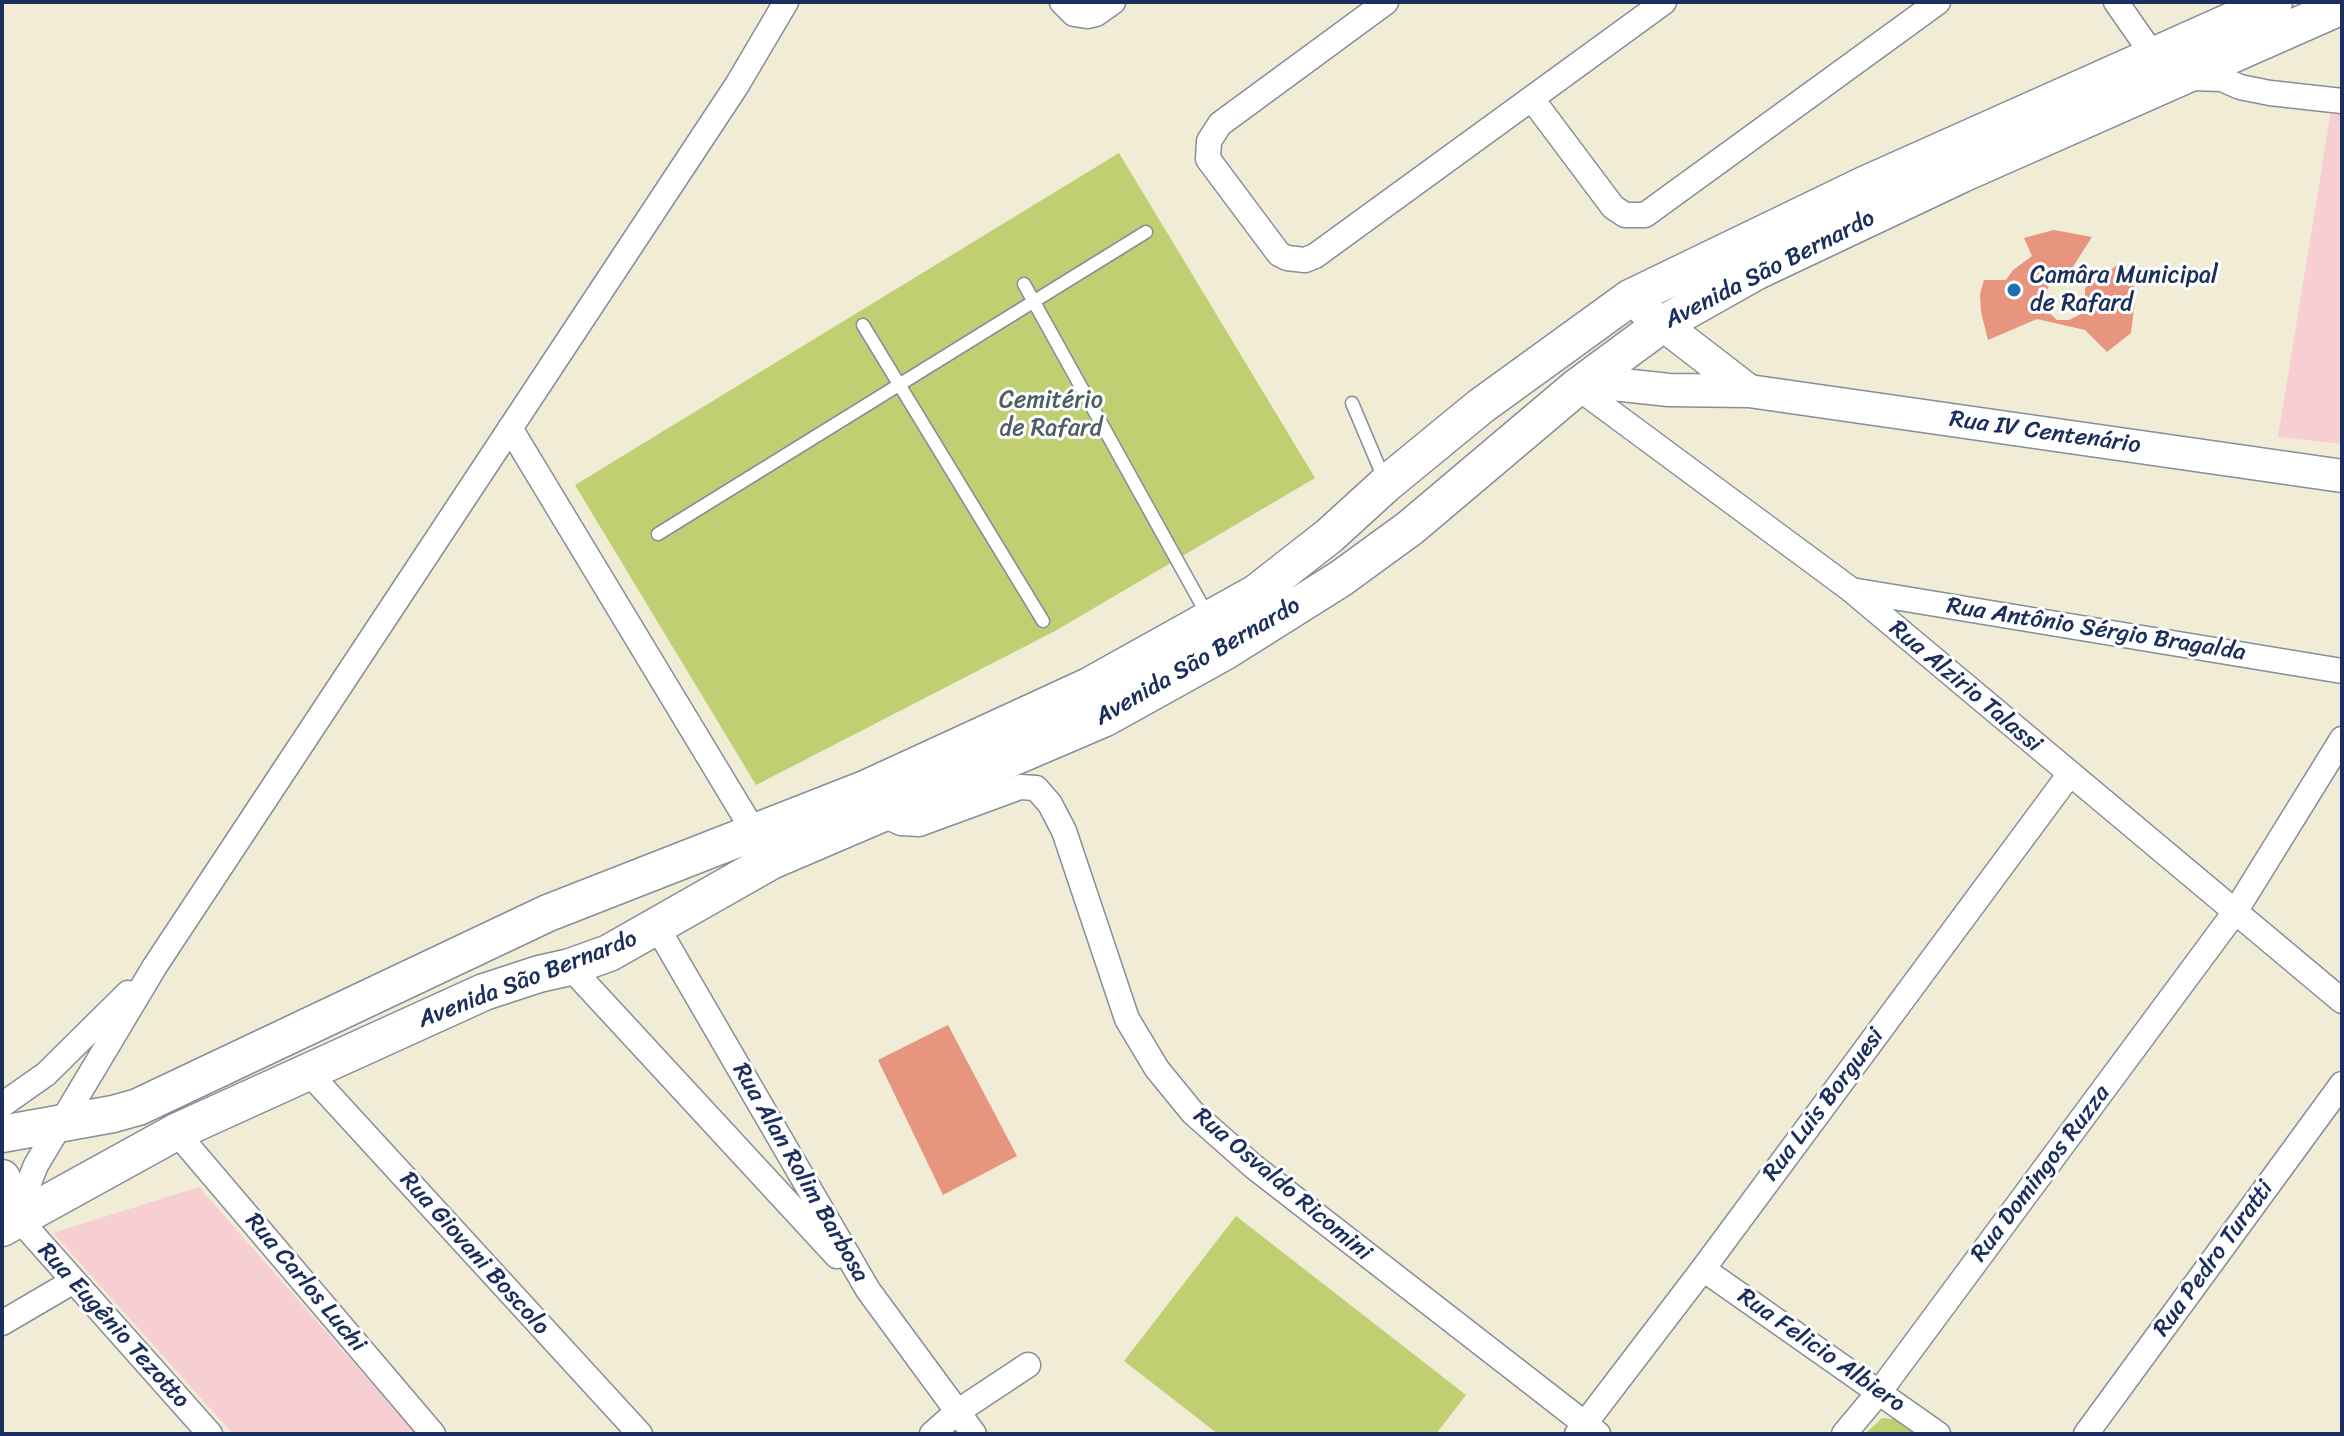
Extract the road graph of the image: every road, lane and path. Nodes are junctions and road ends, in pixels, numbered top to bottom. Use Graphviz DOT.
graph roads {
  1 [pos="786,2"];
  2 [pos="1062,2"];
  3 [pos="1113,2"];
  4 [pos="1386,2"];
  5 [pos="1664,2"];
  6 [pos="1938,2"];
  7 [pos="2116,2"];
  8 [pos="2274,2"];
  9 [pos="2342,6"];
  10 [pos="2164,67"];
  11 [pos="1532,99"];
  12 [pos="2342,101"];
  13 [pos="1146,232"];
  14 [pos="1024,284"];
  15 [pos="1630,298"];
  16 [pos="1034,302"];
  17 [pos="863,325"];
  18 [pos="1661,325"];
  19 [pos="1581,384"];
  20 [pos="899,385"];
  21 [pos="1749,391"];
  22 [pos="1352,403"];
  23 [pos="510,428"];
  24 [pos="2342,476"];
  25 [pos="1386,484"];
  26 [pos="1410,528"];
  27 [pos="658,534"];
  28 [pos="1850,589"];
  29 [pos="1210,619"];
  30 [pos="1043,621"];
  31 [pos="2342,671"];
  32 [pos="1089,686"];
  33 [pos="1105,718"];
  34 [pos="2342,739"];
  35 [pos="2069,775"];
  36 [pos="881,814"];
  37 [pos="763,847"];
  38 [pos="619,886"];
  39 [pos="2235,912"];
  40 [pos="548,913"];
  41 [pos="657,927"];
  42 [pos="155,966"];
  43 [pos="570,967"];
  44 [pos="2342,1001"];
  45 [pos="309,1073"];
  46 [pos="2342,1084"];
  47 [pos="2,1105"];
  48 [pos="58,1124"];
  49 [pos="176,1132"];
  50 [pos="2,1134"];
  51 [pos="2,1178"];
  52 [pos="15,1220"];
  53 [pos="1703,1269"];
  54 [pos="72,1282"];
  55 [pos="868,1290"];
  56 [pos="2,1323"];
  57 [pos="1028,1365"];
  58 [pos="1880,1391"];
  59 [pos="957,1412"];
  60 [pos="1587,1431"];
  61 [pos="210,1434"];
  62 [pos="433,1434"];
  63 [pos="640,1434"];
  64 [pos="932,1434"];
  65 [pos="974,1434"];
  66 [pos="1844,1434"];
  67 [pos="1938,1434"];
  68 [pos="2086,1434"];
  1 -- 23 [label="street"];
  2 -- 3 [label="street"];
  4 -- 11 [label="street"];
  5 -- 11 [label="street"];
  6 -- 11 [label="street"];
  7 -- 10 [label="street"];
  8 -- 10 [label="main road, Avenida São Bernardo"];
  9 -- 10 [label="main road, Avenida São Bernardo"];
  10 -- 12 [label="street"];
  10 -- 15 [label="main road, Avenida São Bernardo"];
  10 -- 18 [label="main road, Avenida São Bernardo"];
  13 -- 16 [label="lane"];
  14 -- 16 [label="lane"];
  15 -- 18 [label="street, Rua IV Centenário"];
  15 -- 25 [label="main road, Avenida São Bernardo"];
  16 -- 20 [label="lane"];
  16 -- 29 [label="lane"];
  17 -- 20 [label="lane"];
  18 -- 19 [label="main road, Avenida São Bernardo"];
  18 -- 21 [label="street, Rua IV Centenário"];
  19 -- 21 [label="street, Rua IV Centenário"];
  19 -- 26 [label="main road, Avenida São Bernardo"];
  19 -- 28 [label="street, Rua Alzirio Talassi"];
  20 -- 27 [label="lane"];
  20 -- 30 [label="lane"];
  21 -- 24 [label="street, Rua IV Centenário"];
  22 -- 25 [label="lane"];
  23 -- 37 [label="street"];
  23 -- 42 [label="street"];
  25 -- 26 [label="main road"];
  25 -- 29 [label="main road, Avenida São Bernardo"];
  26 -- 33 [label="main road, Avenida São Bernardo"];
  28 -- 31 [label="street, Rua Antônio Sérgio Bragalda"];
  28 -- 35 [label="street, Rua Alzirio Talassi"];
  29 -- 32 [label="main road, Avenida São Bernardo"];
  32 -- 33 [label="main road"];
  32 -- 37 [label="main road, Avenida São Bernardo"];
  33 -- 36 [label="main road, Avenida São Bernardo"];
  34 -- 39 [label="street, Rua Domingos Ruzza"];
  35 -- 39 [label="street, Rua Alzirio Talassi"];
  35 -- 53 [label="street, Rua Luis Borguesi"];
  36 -- 37 [label="main road, Avenida São Bernardo"];
  36 -- 60 [label="street, Rua Osvaldo Ricomini"];
  37 -- 38 [label="main road, Avenida São Bernardo"];
  37 -- 41 [label="main road, Avenida São Bernardo"];
  38 -- 40 [label="main road, Avenida São Bernardo"];
  38 -- 41 [label="main road"];
  39 -- 44 [label="street, Rua Alzirio Talassi"];
  39 -- 58 [label="street, Rua Domingos Ruzza"];
  40 -- 43 [label="main road"];
  40 -- 48 [label="main road, Avenida São Bernardo"];
  41 -- 43 [label="main road, Avenida São Bernardo"];
  41 -- 55 [label="street, Rua Alan Rolim Barbosa"];
  42 -- 47 [label="street"];
  42 -- 48 [label="street"];
  43 -- 45 [label="main road, Avenida São Bernardo"];
  43 -- 55 [label="street, Rua Alan Rolim Barbosa"];
  45 -- 49 [label="main road, Avenida São Bernardo"];
  45 -- 63 [label="street, Rua Giovani Boscolo"];
  46 -- 68 [label="street, Rua Pedro Turatti"];
  48 -- 50 [label="main road, Avenida São Bernardo"];
  48 -- 52 [label="street"];
  49 -- 52 [label="main road, Avenida São Bernardo"];
  49 -- 62 [label="street, Rua Carlos Luchi"];
  51 -- 52 [label="main road"];
  52 -- 54 [label="street, Rua Eugênio Tezotto"];
  53 -- 58 [label="street, Rua Felicio Albiero"];
  53 -- 60 [label="street, Rua Luis Borguesi"];
  54 -- 56 [label="street"];
  54 -- 61 [label="street, Rua Eugênio Tezotto"];
  55 -- 59 [label="street"];
  57 -- 59 [label="street"];
  58 -- 66 [label="street, Rua Domingos Ruzza"];
  58 -- 67 [label="street, Rua Felicio Albiero"];
  59 -- 64 [label="street"];
  59 -- 65 [label="street"];
}
